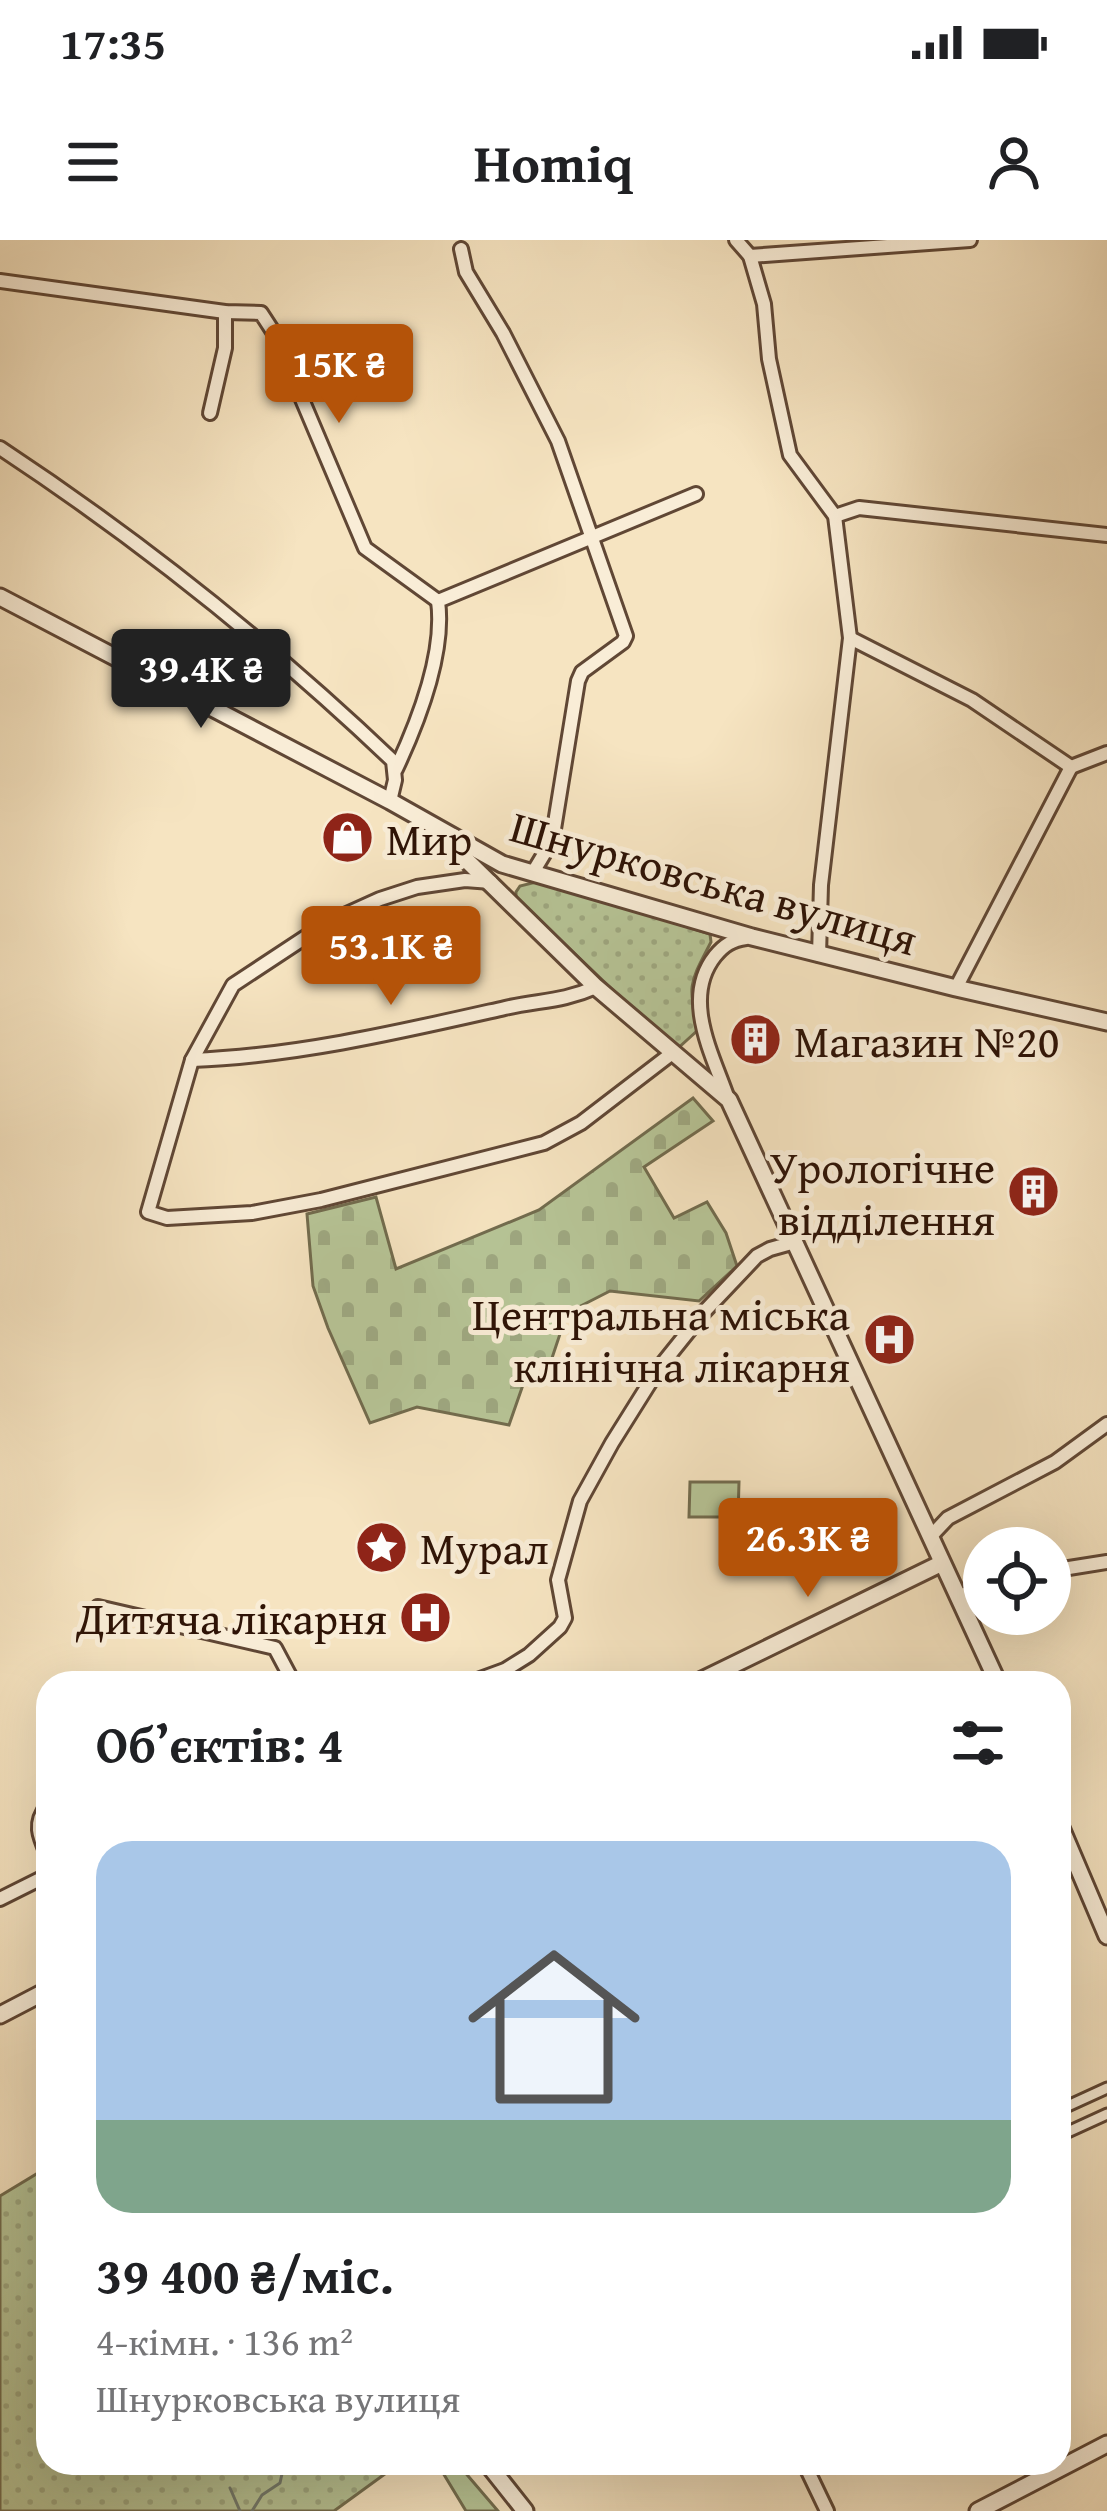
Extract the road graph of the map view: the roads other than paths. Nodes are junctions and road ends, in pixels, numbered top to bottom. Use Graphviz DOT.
graph roads {
  1 [pos="736,240"];
  2 [pos="970,240"];
  3 [pos="461,249"];
  4 [pos="750,256"];
  5 [pos="0,280"];
  6 [pos="225,311"];
  7 [pos="210,413"];
  8 [pos="0,448"];
  9 [pos="696,494"];
  10 [pos="836,516"];
  11 [pos="1107,535"];
  12 [pos="592,537"];
  13 [pos="0,596"];
  14 [pos="437,601"];
  15 [pos="850,638"];
  16 [pos="1107,753"];
  17 [pos="1071,767"];
  18 [pos="396,770"];
  19 [pos="390,801"];
  20 [pos="427,823"];
  21 [pos="538,874"];
  22 [pos="491,882"];
  23 [pos="752,937"];
  24 [pos="819,955"];
  25 [pos="596,987"];
  26 [pos="956,988"];
  27 [pos="1107,1022"];
  28 [pos="671,1054"];
  29 [pos="192,1060"];
  30 [pos="728,1100"];
  31 [pos="796,1242"];
  32 [pos="1107,1424"];
  33 [pos="930,1537"];
  34 [pos="1107,1562"];
  35 [pos="942,1563"];
  36 [pos="1071,1568"];
  37 [pos="963,1594"];
  38 [pos="957,1596"];
  39 [pos="98,1607"];
  40 [pos="285,1671"];
  41 [pos="502,1671"];
  42 [pos="721,1671"];
  43 [pos="992,1671"];
  44 [pos="1071,1851"];
  45 [pos="36,1880"];
  46 [pos="0,1899"];
  47 [pos="1107,1936"];
  48 [pos="36,1996"];
  49 [pos="0,2014"];
  50 [pos="1107,2088"];
  51 [pos="1071,2104"];
  52 [pos="1107,2114"];
  53 [pos="1071,2130"];
  54 [pos="1107,2444"];
  55 [pos="1071,2463"];
  56 [pos="497,2475"];
  57 [pos="810,2475"];
  58 [pos="1047,2475"];
  59 [pos="526,2511"];
  60 [pos="827,2511"];
  61 [pos="978,2511"];
  1 -- 4 [label="street"];
  2 -- 4 [label="street"];
  3 -- 12 [label="street"];
  4 -- 10 [label="street"];
  5 -- 6 [label="street"];
  6 -- 7 [label="street"];
  6 -- 14 [label="street"];
  8 -- 18 [label="street"];
  9 -- 12 [label="street"];
  10 -- 11 [label="street"];
  10 -- 15 [label="street"];
  12 -- 14 [label="street"];
  12 -- 21 [label="street"];
  13 -- 19 [label="street, Шнурковська вулиця"];
  14 -- 18 [label="street"];
  15 -- 17 [label="street"];
  15 -- 24 [label="street"];
  16 -- 17 [label="street"];
  17 -- 26 [label="street"];
  18 -- 19 [label="street"];
  19 -- 20 [label="street, Шнурковська вулиця"];
  20 -- 21 [label="street, Шнурковська вулиця"];
  20 -- 22 [label="street"];
  21 -- 23 [label="street, Шнурковська вулиця"];
  22 -- 25 [label="street"];
  22 -- 29 [label="street"];
  23 -- 24 [label="street, Шнурковська вулиця"];
  23 -- 30 [label="street"];
  24 -- 26 [label="street, Шнурковська вулиця"];
  25 -- 28 [label="street"];
  25 -- 29 [label="street"];
  26 -- 27 [label="street, Шнурковська вулиця"];
  28 -- 29 [label="street"];
  28 -- 30 [label="street"];
  30 -- 31 [label="street"];
  31 -- 33 [label="street"];
  31 -- 41 [label="street"];
  32 -- 33 [label="street"];
  33 -- 35 [label="street"];
  34 -- 36 [label="street"];
  35 -- 38 [label="street"];
  35 -- 42 [label="street"];
  37 -- 38 [label="street"];
  38 -- 43 [label="street"];
  39 -- 40 [label="street"];
  44 -- 47 [label="street"];
  45 -- 46 [label="street"];
  48 -- 49 [label="street"];
  50 -- 51 [label="street"];
  52 -- 53 [label="street"];
  54 -- 55 [label="street"];
  56 -- 59 [label="street"];
  57 -- 60 [label="street"];
  58 -- 61 [label="street"];
}
